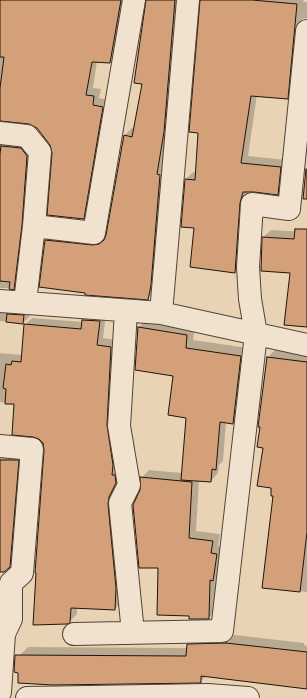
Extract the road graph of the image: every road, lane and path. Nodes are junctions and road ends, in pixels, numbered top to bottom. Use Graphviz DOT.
graph roads {
  1 [pos="134,0"];
  2 [pos="188,0"];
  3 [pos="307,31"];
  4 [pos="0,133"];
  5 [pos="34,226"];
  6 [pos="0,301"];
  7 [pos="25,302"];
  8 [pos="126,311"];
  9 [pos="161,314"];
  10 [pos="256,334"];
  11 [pos="307,346"];
  12 [pos="0,446"];
  13 [pos="133,633"];
  14 [pos="74,634"];
  15 [pos="0,692"];
  16 [pos="27,698"];
  17 [pos="248,698"];
  1 -- 5 [label="street"];
  2 -- 9 [label="street"];
  3 -- 10 [label="street"];
  4 -- 5 [label="street"];
  5 -- 7 [label="street"];
  6 -- 7 [label="street"];
  7 -- 8 [label="street"];
  8 -- 9 [label="street"];
  8 -- 13 [label="street"];
  9 -- 10 [label="street"];
  10 -- 11 [label="street"];
  10 -- 13 [label="street"];
  12 -- 15 [label="street"];
  13 -- 14 [label="street"];
  16 -- 17 [label="street"];
}
